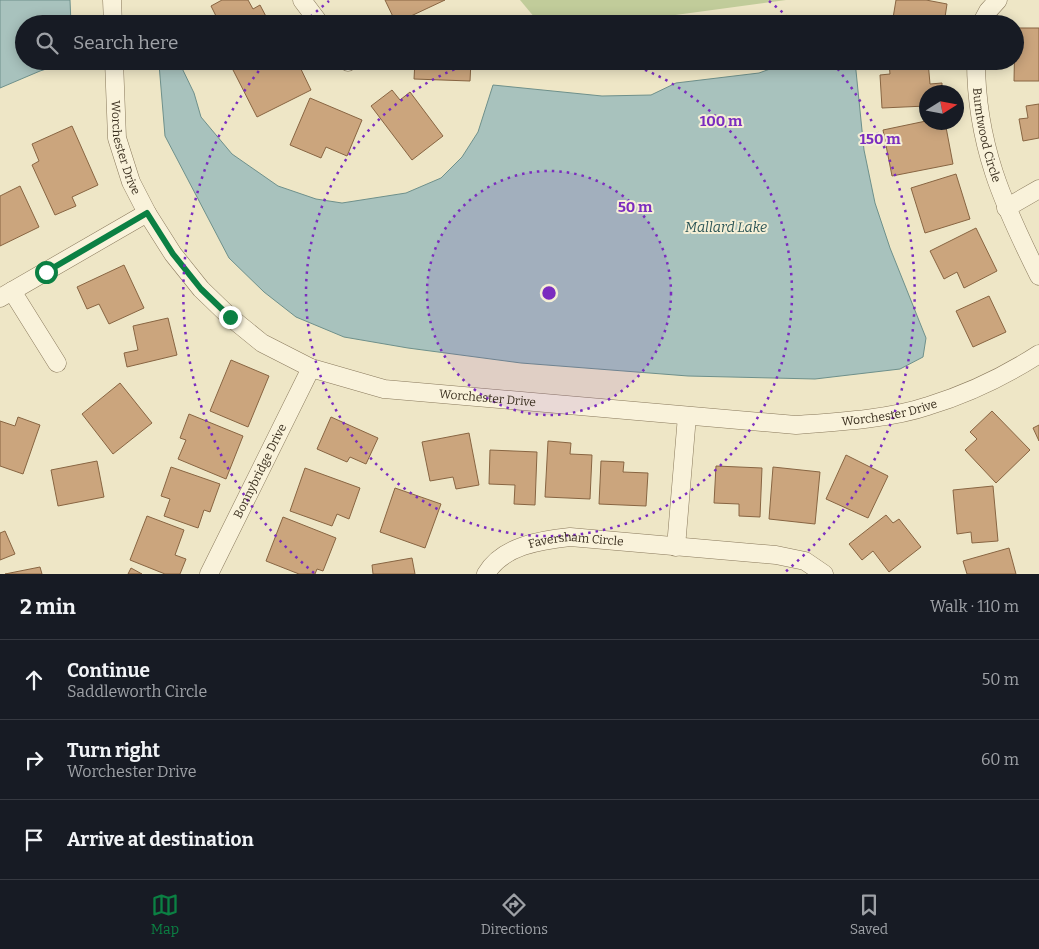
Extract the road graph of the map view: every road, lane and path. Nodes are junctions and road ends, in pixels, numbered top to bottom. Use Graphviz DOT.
graph roads {
  1 [pos="112,0"];
  2 [pos="302,0"];
  3 [pos="998,0"];
  4 [pos="112,15"];
  5 [pos="313,15"];
  6 [pos="986,15"];
  7 [pos="114,70"];
  8 [pos="977,70"];
  9 [pos="1039,189"];
  10 [pos="1006,208"];
  11 [pos="147,213"];
  12 [pos="1039,276"];
  13 [pos="6,294"];
  14 [pos="1039,354"];
  15 [pos="57,363"];
  16 [pos="311,368"];
  17 [pos="687,416"];
  18 [pos="676,547"];
  19 [pos="209,574"];
  20 [pos="486,574"];
  21 [pos="824,574"];
  1 -- 4 [label="street"];
  2 -- 5 [label="street"];
  3 -- 6 [label="street"];
  7 -- 11 [label="street, Worchester Drive"];
  8 -- 10 [label="street, Burntwood Circle"];
  9 -- 10 [label="street"];
  10 -- 12 [label="street, Burntwood Circle"];
  11 -- 13 [label="street"];
  11 -- 16 [label="street, Worchester Drive"];
  13 -- 15 [label="street"];
  14 -- 17 [label="street, Worchester Drive"];
  16 -- 17 [label="street, Worchester Drive"];
  16 -- 19 [label="street, Bonnybridge Drive"];
  17 -- 18 [label="street"];
  18 -- 20 [label="street, Faversham Circle"];
  18 -- 21 [label="street, Faversham Circle"];
}
